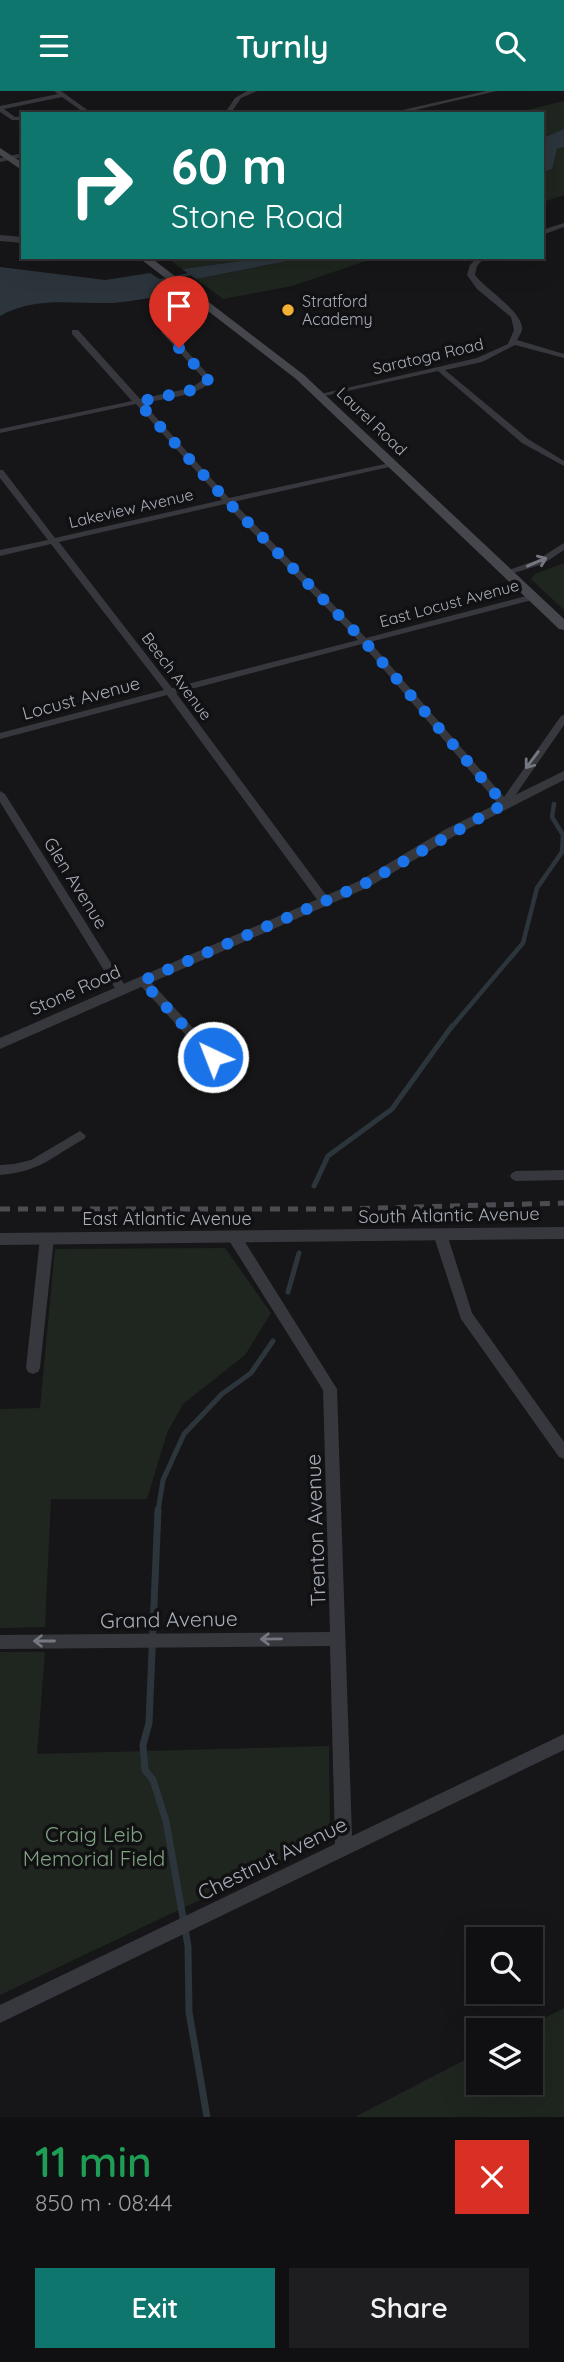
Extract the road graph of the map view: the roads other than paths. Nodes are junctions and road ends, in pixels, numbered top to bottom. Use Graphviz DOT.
graph roads {
  1 [pos="229,91"];
  2 [pos="254,91"];
  3 [pos="494,91"];
  4 [pos="60,93"];
  5 [pos="243,94"];
  6 [pos="0,108"];
  7 [pos="87,112"];
  8 [pos="232,112"];
  9 [pos="397,112"];
  10 [pos="21,118"];
  11 [pos="0,151"];
  12 [pos="4,159"];
  13 [pos="21,167"];
  14 [pos="564,225"];
  15 [pos="544,232"];
  16 [pos="0,238"];
  17 [pos="21,240"];
  18 [pos="145,259"];
  19 [pos="479,259"];
  20 [pos="75,332"];
  21 [pos="165,333"];
  22 [pos="514,342"];
  23 [pos="564,356"];
  24 [pos="440,369"];
  25 [pos="320,395"];
  26 [pos="138,402"];
  27 [pos="0,431"];
  28 [pos="391,464"];
  29 [pos="564,464"];
  30 [pos="0,472"];
  31 [pos="227,501"];
  32 [pos="52,541"];
  33 [pos="564,546"];
  34 [pos="0,553"];
  35 [pos="507,572"];
  36 [pos="533,597"];
  37 [pos="564,626"];
  38 [pos="365,642"];
  39 [pos="169,691"];
  40 [pos="564,718"];
  41 [pos="0,736"];
  42 [pos="564,775"];
  43 [pos="0,793"];
  44 [pos="504,804"];
  45 [pos="325,902"];
  46 [pos="142,981"];
  47 [pos="122,990"];
  48 [pos="0,1044"];
  49 [pos="213,1057"];
  50 [pos="80,1136"];
  51 [pos="0,1170"];
  52 [pos="564,1175"];
  53 [pos="516,1176"];
  54 [pos="564,1233"];
  55 [pos="440,1234"];
  56 [pos="334,1235"];
  57 [pos="47,1238"];
  58 [pos="235,1238"];
  59 [pos="0,1239"];
  60 [pos="33,1368"];
  61 [pos="564,1453"];
  62 [pos="339,1639"];
  63 [pos="0,1641"];
  64 [pos="564,1742"];
  65 [pos="344,1848"];
  66 [pos="0,2014"];
  1 -- 5 [label="street"];
  2 -- 5 [label="street"];
  3 -- 9 [label="street"];
  4 -- 6 [label="street"];
  4 -- 7 [label="street"];
  5 -- 8 [label="street"];
  6 -- 10 [label="street"];
  11 -- 12 [label="main road"];
  12 -- 13 [label="main road"];
  14 -- 15 [label="street"];
  16 -- 17 [label="street"];
  18 -- 25 [label="main road, Laurel Road"];
  19 -- 22 [label="street"];
  20 -- 26 [label="street"];
  21 -- 26 [label="street"];
  22 -- 23 [label="street"];
  22 -- 24 [label="street, Saratoga Road"];
  24 -- 25 [label="street, Saratoga Road"];
  24 -- 29 [label="street"];
  25 -- 28 [label="main road, Laurel Road"];
  26 -- 27 [label="street"];
  26 -- 31 [label="street"];
  28 -- 31 [label="street, Lakeview Avenue"];
  28 -- 35 [label="main road, Laurel Road"];
  30 -- 32 [label="street, Beech Avenue"];
  31 -- 32 [label="street, Lakeview Avenue"];
  31 -- 38 [label="street"];
  32 -- 34 [label="street, Lakeview Avenue"];
  32 -- 39 [label="street, Beech Avenue"];
  35 -- 33 [label="street, one-way"];
  35 -- 36 [label="main road, Laurel Road"];
  36 -- 37 [label="main road, Laurel Road"];
  36 -- 38 [label="street, East Locust Avenue"];
  38 -- 39 [label="street, East Locust Avenue"];
  38 -- 44 [label="street"];
  39 -- 41 [label="street, Locust Avenue"];
  39 -- 45 [label="street, Beech Avenue"];
  40 -- 44 [label="street, Stone Road, one-way"];
  42 -- 44 [label="street, Stone Road"];
  43 -- 47 [label="street, Glen Avenue"];
  44 -- 45 [label="street, Stone Road"];
  45 -- 46 [label="street, Stone Road"];
  46 -- 47 [label="street, Stone Road"];
  46 -- 49 [label="street"];
  47 -- 48 [label="street, Stone Road"];
  50 -- 51 [label="street"];
  52 -- 53 [label="street"];
  54 -- 55 [label="street, South Atlantic Avenue"];
  55 -- 56 [label="street, South Atlantic Avenue"];
  55 -- 61 [label="street"];
  56 -- 58 [label="street, East Atlantic Avenue"];
  57 -- 58 [label="street, East Atlantic Avenue"];
  57 -- 59 [label="street, East Atlantic Avenue"];
  57 -- 60 [label="street"];
  58 -- 62 [label="street, Trenton Avenue"];
  62 -- 63 [label="street, Grand Avenue, one-way"];
  62 -- 65 [label="street, Trenton Avenue"];
  64 -- 65 [label="street, Chestnut Avenue"];
  65 -- 66 [label="street, Chestnut Avenue"];
}
